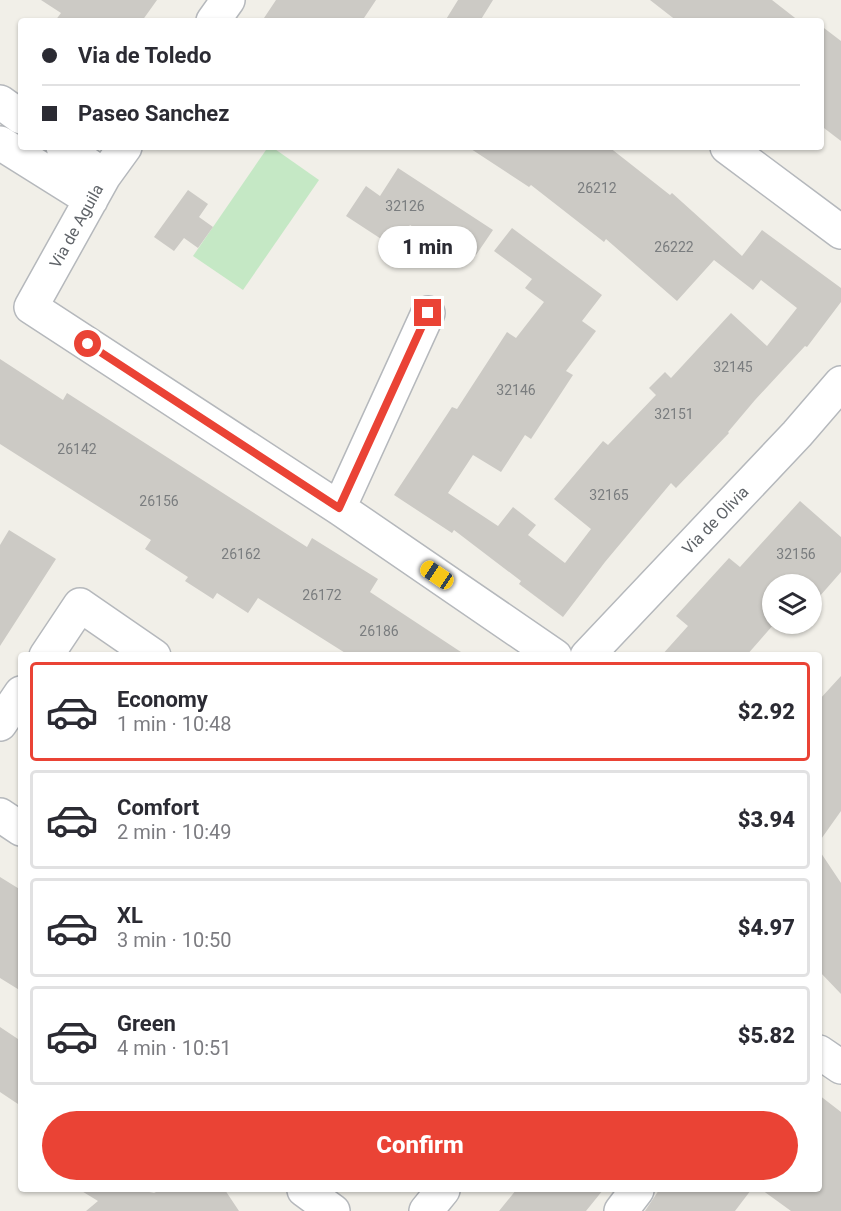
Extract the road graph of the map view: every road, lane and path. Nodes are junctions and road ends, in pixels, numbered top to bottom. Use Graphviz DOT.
graph roads {
  1 [pos="228,0"];
  2 [pos="215,18"];
  3 [pos="0,102"];
  4 [pos="18,115"];
  5 [pos="0,143"];
  6 [pos="66,150"];
  7 [pos="123,150"];
  8 [pos="731,150"];
  9 [pos="98,188"];
  10 [pos="841,232"];
  11 [pos="428,313"];
  12 [pos="841,383"];
  13 [pos="339,508"];
  14 [pos="136,651"];
  15 [pos="49,652"];
  16 [pos="549,652"];
  17 [pos="591,652"];
  18 [pos="18,697"];
  19 [pos="0,724"];
  20 [pos="822,1054"];
  21 [pos="841,1067"];
  22 [pos="307,1192"];
  23 [pos="441,1192"];
  24 [pos="635,1192"];
  25 [pos="333,1211"];
  26 [pos="426,1211"];
  27 [pos="621,1211"];
  1 -- 2 [label="street"];
  3 -- 4 [label="street"];
  5 -- 9 [label="street"];
  6 -- 9 [label="street"];
  7 -- 9 [label="street, Via de Aguila"];
  8 -- 10 [label="street"];
  9 -- 13 [label="street, Via de Aguila"];
  11 -- 13 [label="street"];
  12 -- 17 [label="street, Via de Olivia"];
  13 -- 16 [label="street"];
  14 -- 15 [label="street"];
  18 -- 19 [label="street"];
  20 -- 21 [label="street"];
  22 -- 25 [label="street"];
  23 -- 26 [label="street"];
  24 -- 27 [label="street"];
}
